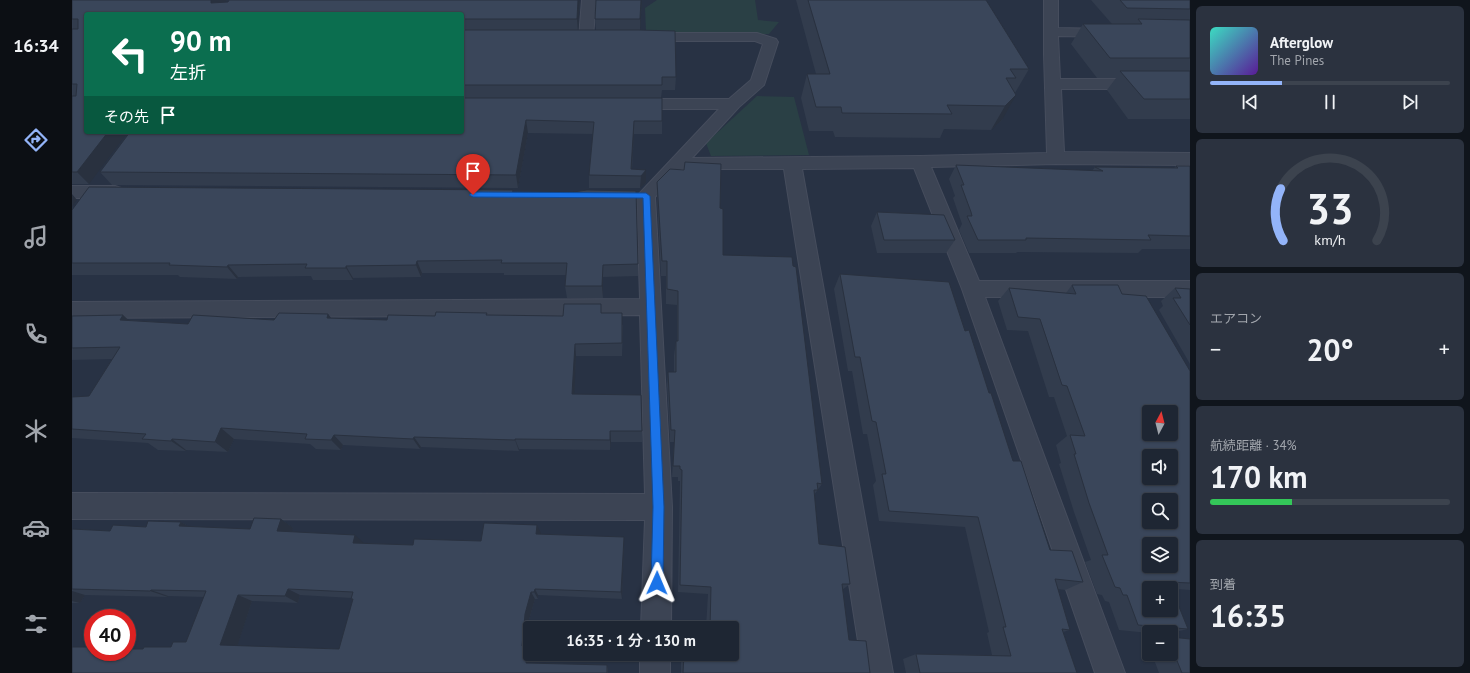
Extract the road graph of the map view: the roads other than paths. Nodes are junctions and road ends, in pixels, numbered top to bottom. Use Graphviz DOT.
graph roads {
  1 [pos="589,0"];
  2 [pos="1051,0"];
  3 [pos="1051,32"];
  4 [pos="1120,33"];
  5 [pos="571,37"];
  6 [pos="586,37"];
  7 [pos="602,37"];
  8 [pos="633,37"];
  9 [pos="1052,84"];
  10 [pos="1190,84"];
  11 [pos="621,104"];
  12 [pos="732,104"];
  13 [pos="1056,158"];
  14 [pos="1190,159"];
  15 [pos="920,162"];
  16 [pos="792,163"];
  17 [pos="675,164"];
  18 [pos="108,174"];
  19 [pos="72,192"];
  20 [pos="95,192"];
  21 [pos="135,192"];
  22 [pos="81,211"];
  23 [pos="972,289"];
  24 [pos="1133,289"];
  25 [pos="1190,289"];
  26 [pos="650,307"];
  27 [pos="1144,309"];
  28 [pos="72,310"];
  29 [pos="72,506"];
  30 [pos="659,507"];
  31 [pos="656,621"];
  32 [pos="655,661"];
  33 [pos="655,673"];
  34 [pos="878,673"];
  35 [pos="1110,673"];
  1 -- 6 [label="street"];
  2 -- 3 [label="street"];
  3 -- 4 [label="street"];
  3 -- 9 [label="street"];
  5 -- 6 [label="street"];
  6 -- 7 [label="street"];
  8 -- 12 [label="street"];
  9 -- 10 [label="street"];
  9 -- 13 [label="street"];
  11 -- 12 [label="street"];
  12 -- 17 [label="street"];
  13 -- 14 [label="street"];
  13 -- 15 [label="street"];
  15 -- 16 [label="street"];
  15 -- 23 [label="street"];
  16 -- 17 [label="street"];
  16 -- 34 [label="street"];
  17 -- 26 [label="street"];
  18 -- 20 [label="street"];
  19 -- 20 [label="street"];
  20 -- 21 [label="street"];
  20 -- 22 [label="street"];
  23 -- 24 [label="street"];
  23 -- 35 [label="street"];
  24 -- 25 [label="street"];
  24 -- 27 [label="street"];
  26 -- 28 [label="street"];
  26 -- 30 [label="street"];
  29 -- 30 [label="street"];
  30 -- 31 [label="street"];
  32 -- 33 [label="street"];
}
